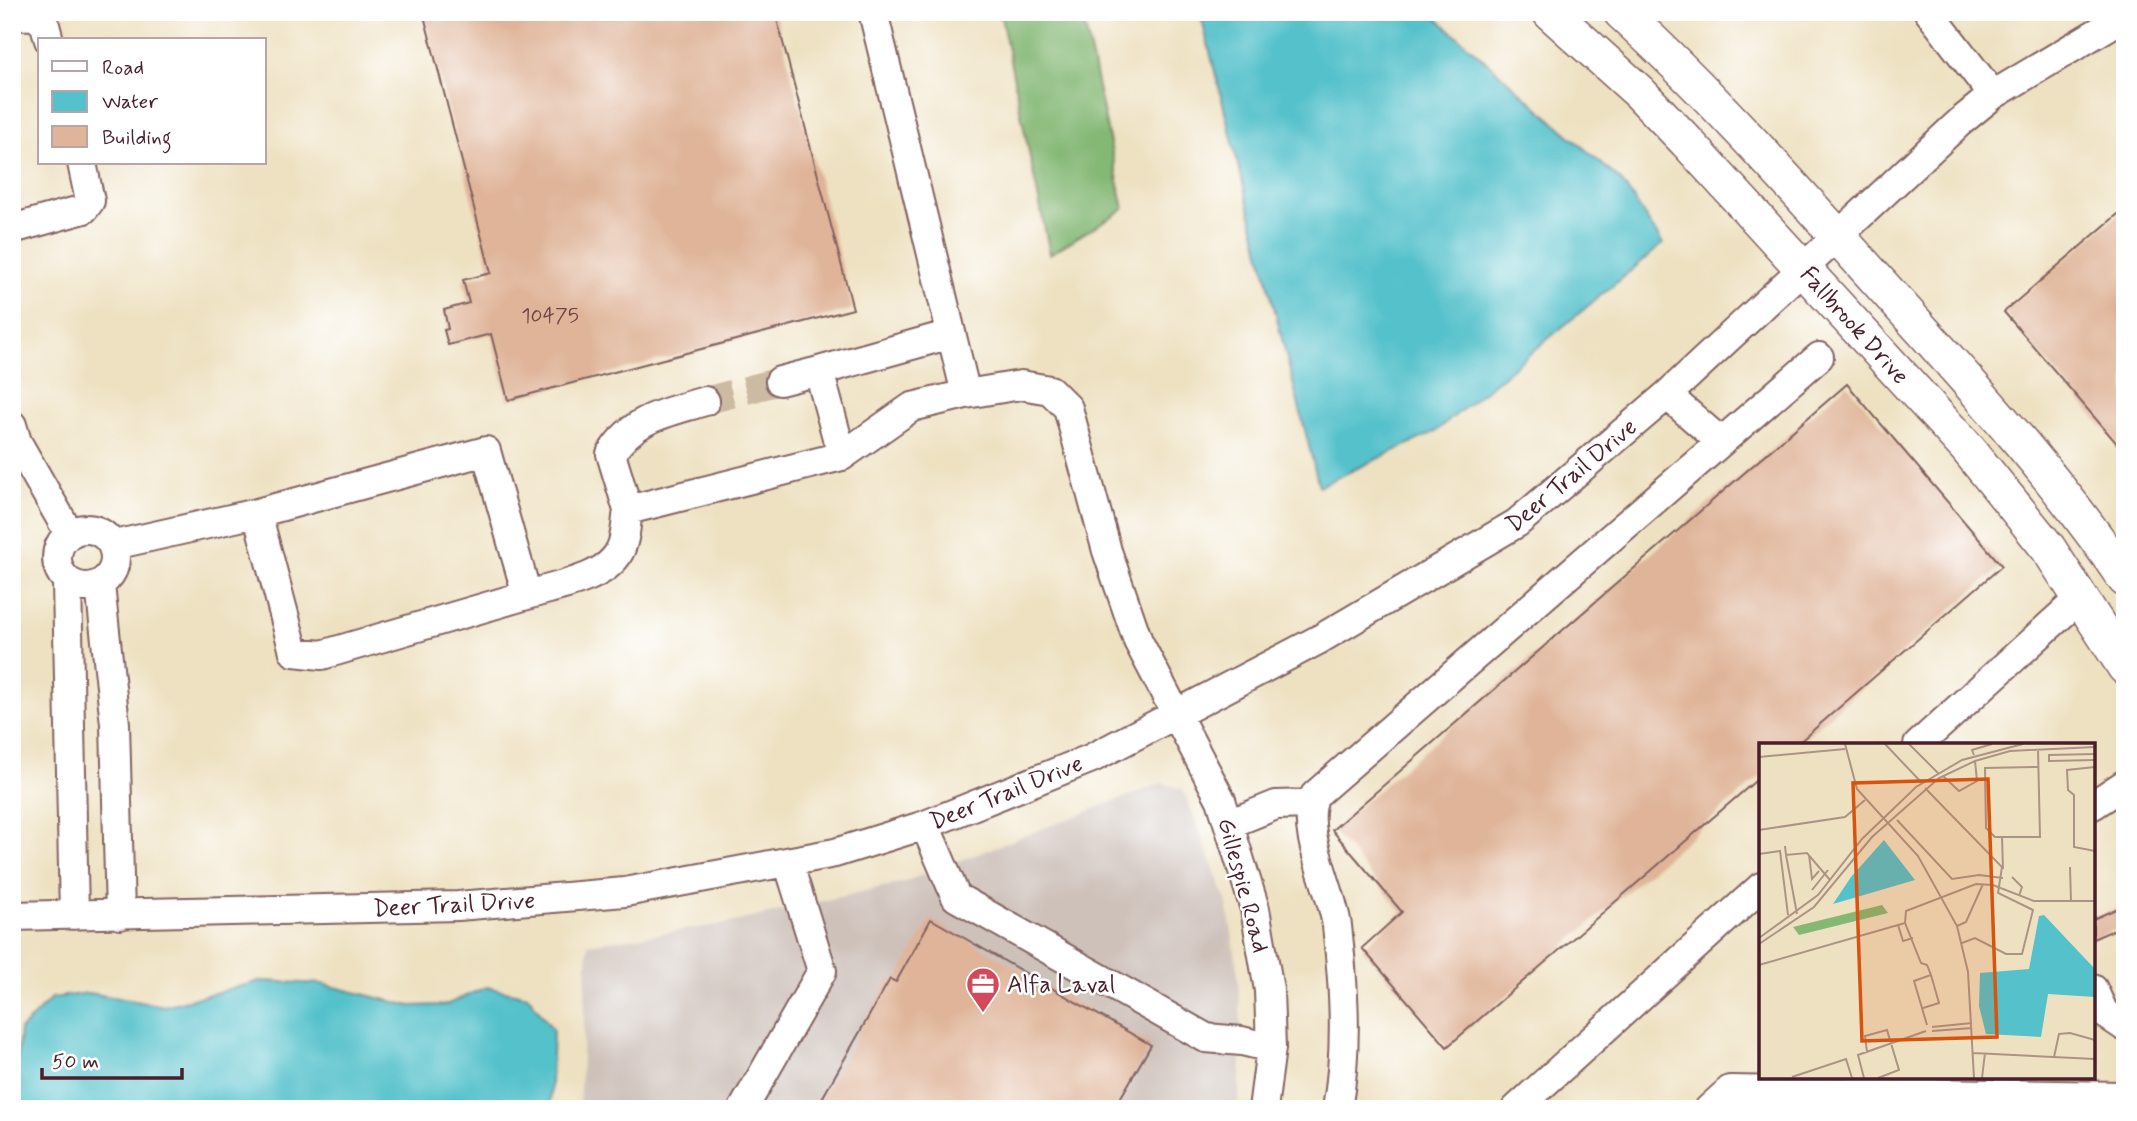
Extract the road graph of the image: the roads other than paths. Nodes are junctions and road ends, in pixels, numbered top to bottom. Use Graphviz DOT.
graph roads {
  1 [pos="873,12"];
  2 [pos="1550,12"];
  3 [pos="1621,12"];
  4 [pos="1929,12"];
  5 [pos="2124,15"];
  6 [pos="12,16"];
  7 [pos="48,38"];
  8 [pos="1993,95"];
  9 [pos="82,164"];
  10 [pos="12,229"];
  11 [pos="1837,236"];
  12 [pos="1803,269"];
  13 [pos="951,334"];
  14 [pos="1819,357"];
  15 [pos="819,371"];
  16 [pos="779,381"];
  17 [pos="966,394"];
  18 [pos="1667,395"];
  19 [pos="705,401"];
  20 [pos="12,425"];
  21 [pos="1721,442"];
  22 [pos="842,456"];
  23 [pos="628,510"];
  24 [pos="257,513"];
  25 [pos="69,533"];
  26 [pos="114,545"];
  27 [pos="2123,574"];
  28 [pos="67,583"];
  29 [pos="100,585"];
  30 [pos="527,596"];
  31 [pos="2080,598"];
  32 [pos="2125,667"];
  33 [pos="1175,715"];
  34 [pos="1920,743"];
  35 [pos="2125,784"];
  36 [pos="1311,804"];
  37 [pos="2095,804"];
  38 [pos="1228,824"];
  39 [pos="925,825"];
  40 [pos="788,862"];
  41 [pos="1759,889"];
  42 [pos="74,915"];
  43 [pos="120,915"];
  44 [pos="12,916"];
  45 [pos="2095,993"];
  46 [pos="2125,1027"];
  47 [pos="1271,1048"];
  48 [pos="2125,1096"];
  49 [pos="743,1109"];
  50 [pos="1262,1109"];
  51 [pos="1337,1109"];
  52 [pos="1516,1109"];
  53 [pos="1709,1109"];
  1 -- 13 [label="street"];
  2 -- 12 [label="main road, Fallbrook Drive"];
  3 -- 11 [label="main road, Fallbrook Drive"];
  4 -- 8 [label="street"];
  5 -- 8 [label="street, Deer Trail Drive"];
  6 -- 7 [label="street"];
  8 -- 11 [label="street, Deer Trail Drive"];
  9 -- 10 [label="street"];
  11 -- 12 [label="street, Deer Trail Drive"];
  11 -- 27 [label="main road, Fallbrook Drive"];
  12 -- 18 [label="street, Deer Trail Drive"];
  12 -- 31 [label="main road, Fallbrook Drive"];
  13 -- 15 [label="street"];
  13 -- 17 [label="street"];
  14 -- 21 [label="street"];
  15 -- 16 [label="street"];
  15 -- 22 [label="street"];
  17 -- 22 [label="street, Gillespie Road"];
  17 -- 33 [label="street, Gillespie Road"];
  18 -- 21 [label="street"];
  18 -- 33 [label="street, Deer Trail Drive"];
  19 -- 23 [label="street"];
  20 -- 25 [label="street"];
  21 -- 36 [label="street"];
  22 -- 23 [label="street"];
  23 -- 30 [label="street"];
  24 -- 26 [label="street"];
  24 -- 30 [label="street"];
  24 -- 30 [label="street"];
  25 -- 26 [label="street"];
  25 -- 28 [label="street"];
  26 -- 29 [label="street"];
  27 -- 31 [label="main road"];
  28 -- 29 [label="street"];
  28 -- 42 [label="street"];
  29 -- 43 [label="street"];
  31 -- 32 [label="main road, Fallbrook Drive"];
  31 -- 34 [label="street"];
  33 -- 38 [label="street, Gillespie Road"];
  33 -- 39 [label="street, Deer Trail Drive"];
  35 -- 37 [label="street"];
  36 -- 38 [label="street"];
  36 -- 51 [label="street"];
  38 -- 47 [label="street, Gillespie Road"];
  39 -- 40 [label="street, Deer Trail Drive"];
  39 -- 47 [label="street"];
  40 -- 43 [label="street, Deer Trail Drive"];
  40 -- 49 [label="street"];
  41 -- 52 [label="street"];
  42 -- 43 [label="street, Deer Trail Drive"];
  42 -- 44 [label="street, Deer Trail Drive"];
  45 -- 46 [label="street"];
  47 -- 50 [label="street, Gillespie Road"];
  48 -- 53 [label="street"];
}
